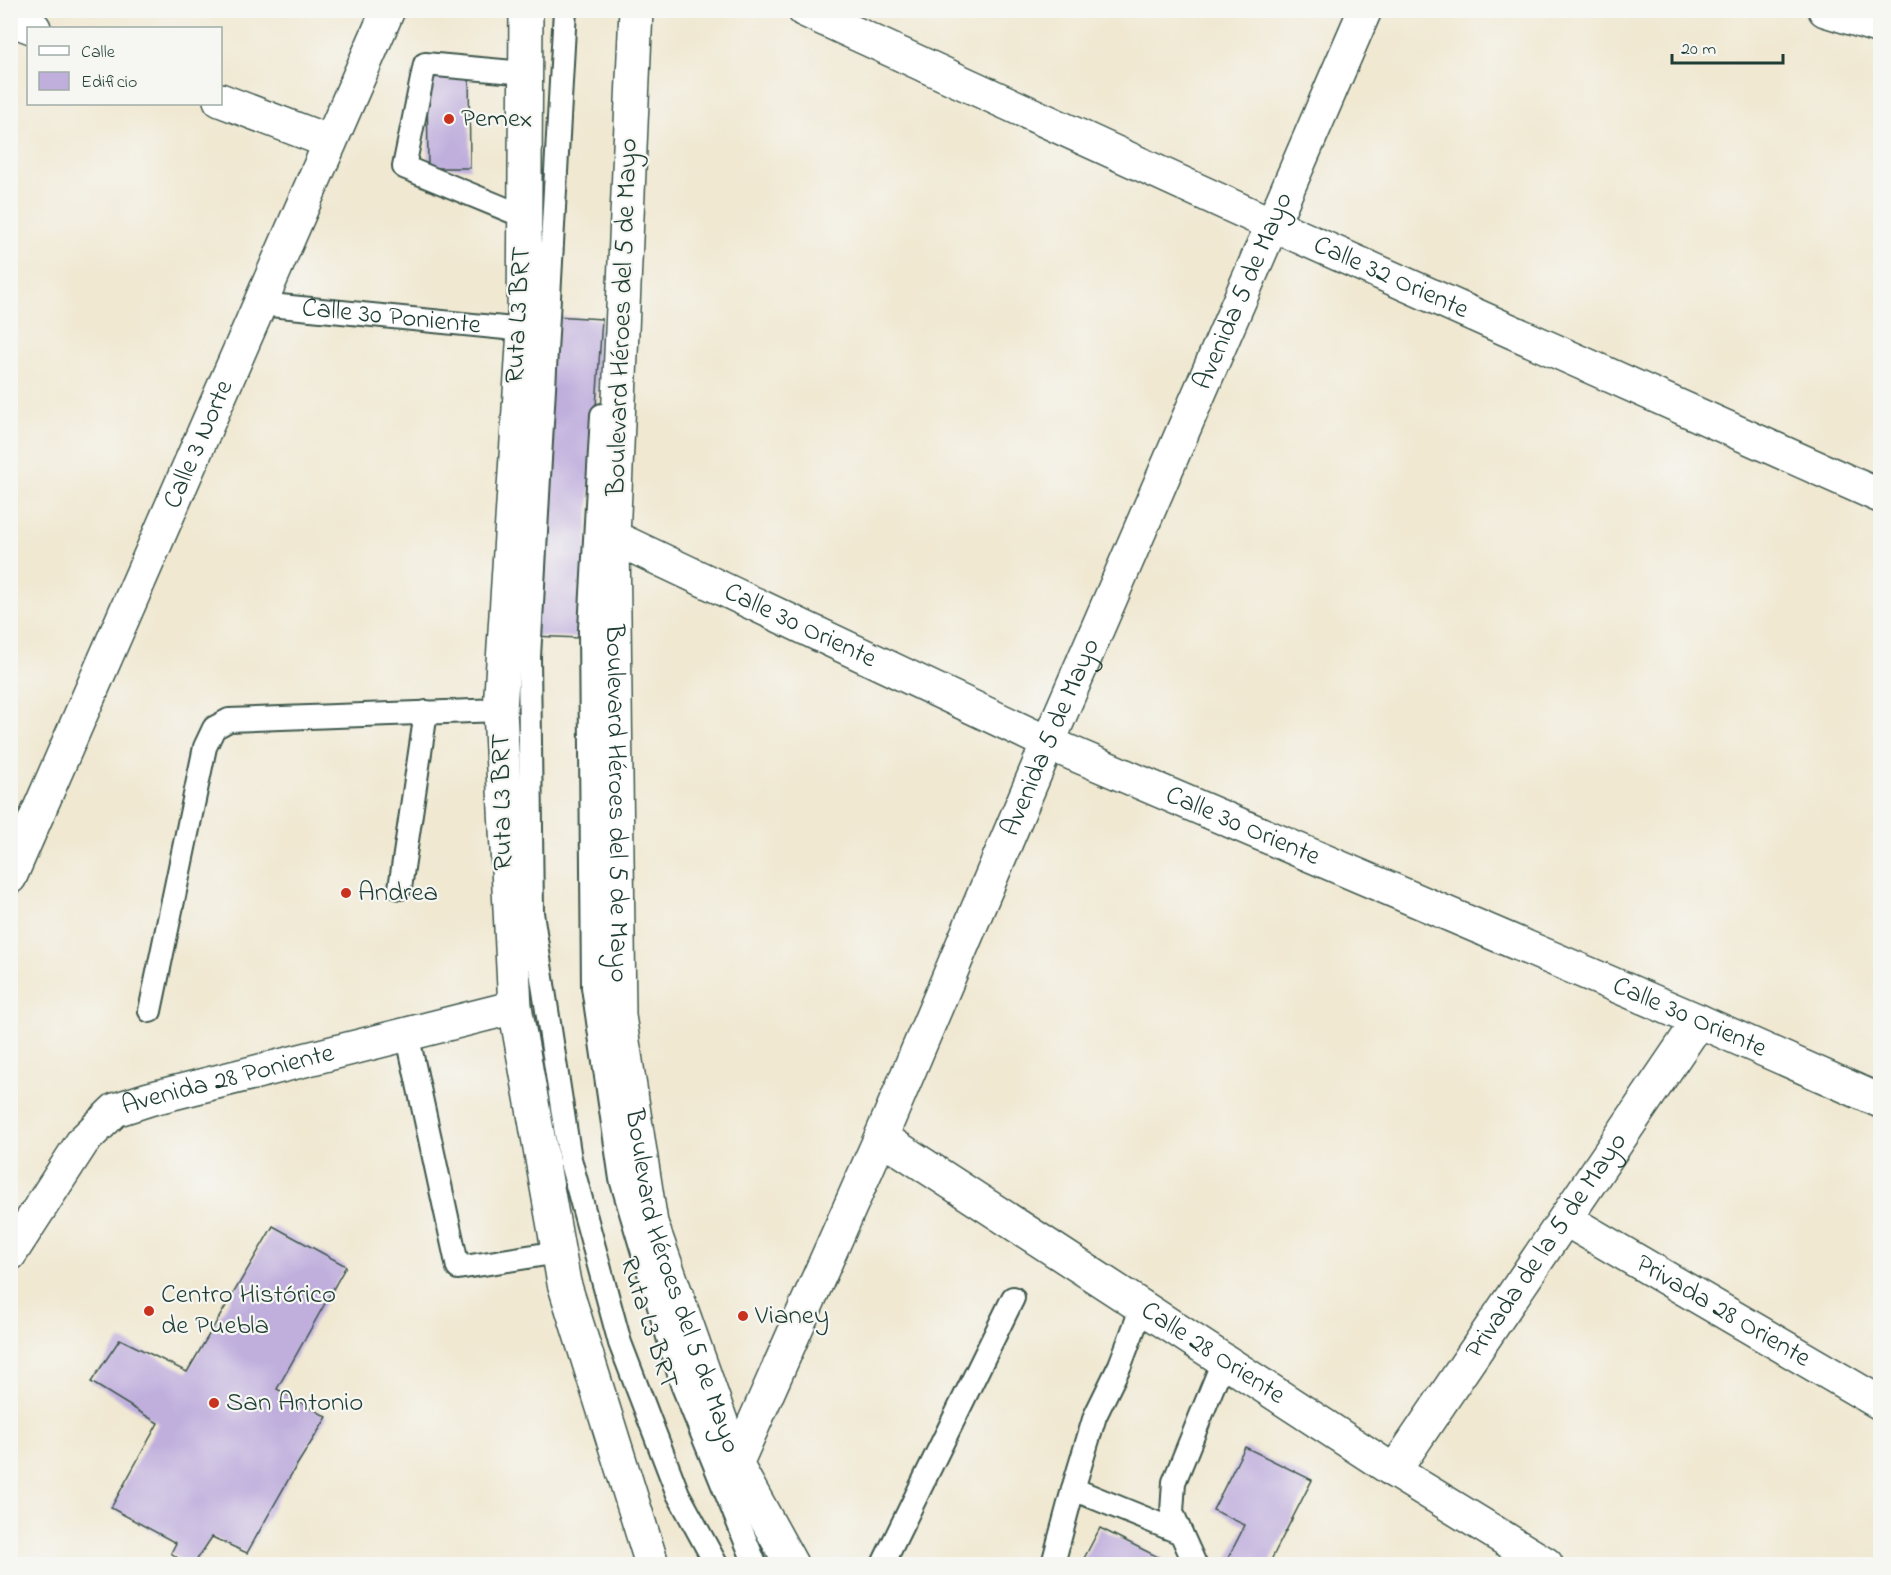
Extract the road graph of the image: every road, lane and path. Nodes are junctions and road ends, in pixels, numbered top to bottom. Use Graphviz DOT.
graph roads {
  1 [pos="388,10"];
  2 [pos="526,10"];
  3 [pos="565,10"];
  4 [pos="624,10"];
  5 [pos="636,10"];
  6 [pos="804,10"];
  7 [pos="1365,10"];
  8 [pos="1825,10"];
  9 [pos="10,19"];
  10 [pos="31,27"];
  11 [pos="1881,27"];
  12 [pos="525,73"];
  13 [pos="222,101"];
  14 [pos="330,142"];
  15 [pos="525,217"];
  16 [pos="1271,224"];
  17 [pos="260,304"];
  18 [pos="524,330"];
  19 [pos="1881,496"];
  20 [pos="613,537"];
  21 [pos="500,710"];
  22 [pos="426,712"];
  23 [pos="1048,743"];
  24 [pos="10,877"];
  25 [pos="399,888"];
  26 [pos="515,1007"];
  27 [pos="150,1011"];
  28 [pos="1699,1021"];
  29 [pos="407,1033"];
  30 [pos="1881,1101"];
  31 [pos="881,1137"];
  32 [pos="1565,1219"];
  33 [pos="559,1251"];
  34 [pos="10,1254"];
  35 [pos="1013,1298"];
  36 [pos="1142,1307"];
  37 [pos="1224,1359"];
  38 [pos="1881,1403"];
  39 [pos="736,1464"];
  40 [pos="1395,1471"];
  41 [pos="1073,1489"];
  42 [pos="1181,1533"];
  43 [pos="652,1564"];
  44 [pos="716,1564"];
  45 [pos="755,1564"];
  46 [pos="791,1564"];
  47 [pos="810,1564"];
  48 [pos="883,1564"];
  49 [pos="1052,1564"];
  50 [pos="1195,1564"];
  51 [pos="1546,1564"];
  1 -- 14 [label="street, Calle 3 Norte"];
  2 -- 12 [label="street"];
  3 -- 44 [label="lane, Ruta L3 BRT"];
  4 -- 45 [label="lane, Ruta L3 BRT"];
  5 -- 20 [label="street, Boulevard Héroes del 5 de Mayo"];
  6 -- 16 [label="street, Calle 32 Oriente"];
  7 -- 16 [label="street, Avenida 5 de Mayo"];
  8 -- 11 [label="street"];
  9 -- 10 [label="street"];
  12 -- 15 [label="street"];
  12 -- 15 [label="lane"];
  13 -- 14 [label="street"];
  14 -- 17 [label="street, Calle 3 Norte"];
  15 -- 18 [label="street"];
  16 -- 19 [label="street, Calle 32 Oriente"];
  16 -- 23 [label="street, Avenida 5 de Mayo"];
  17 -- 18 [label="lane, Calle 30 Poniente"];
  17 -- 24 [label="street, Calle 3 Norte"];
  18 -- 21 [label="street"];
  20 -- 23 [label="street, Calle 30 Oriente"];
  20 -- 39 [label="street, Boulevard Héroes del 5 de Mayo"];
  21 -- 22 [label="lane"];
  21 -- 26 [label="street"];
  22 -- 25 [label="lane"];
  22 -- 27 [label="lane"];
  23 -- 28 [label="street, Calle 30 Oriente"];
  23 -- 31 [label="street, Avenida 5 de Mayo"];
  26 -- 29 [label="street, Avenida 28 Poniente"];
  26 -- 33 [label="street"];
  28 -- 30 [label="street, Calle 30 Oriente"];
  28 -- 32 [label="street, Privada de la 5 de Mayo"];
  29 -- 33 [label="lane"];
  29 -- 34 [label="street, Avenida 28 Poniente"];
  31 -- 36 [label="street, Calle 28 Oriente"];
  31 -- 39 [label="street, Avenida 5 de Mayo"];
  32 -- 38 [label="street, Privada 28 Oriente"];
  32 -- 40 [label="street, Privada de la 5 de Mayo"];
  33 -- 43 [label="street"];
  35 -- 48 [label="lane"];
  36 -- 37 [label="street, Calle 28 Oriente"];
  36 -- 41 [label="lane"];
  37 -- 40 [label="street, Calle 28 Oriente"];
  37 -- 42 [label="lane"];
  39 -- 46 [label="street, Boulevard Héroes del 5 de Mayo"];
  39 -- 47 [label="street"];
  40 -- 51 [label="street, Calle 28 Oriente"];
  41 -- 42 [label="lane"];
  41 -- 49 [label="lane"];
  42 -- 50 [label="lane"];
}
